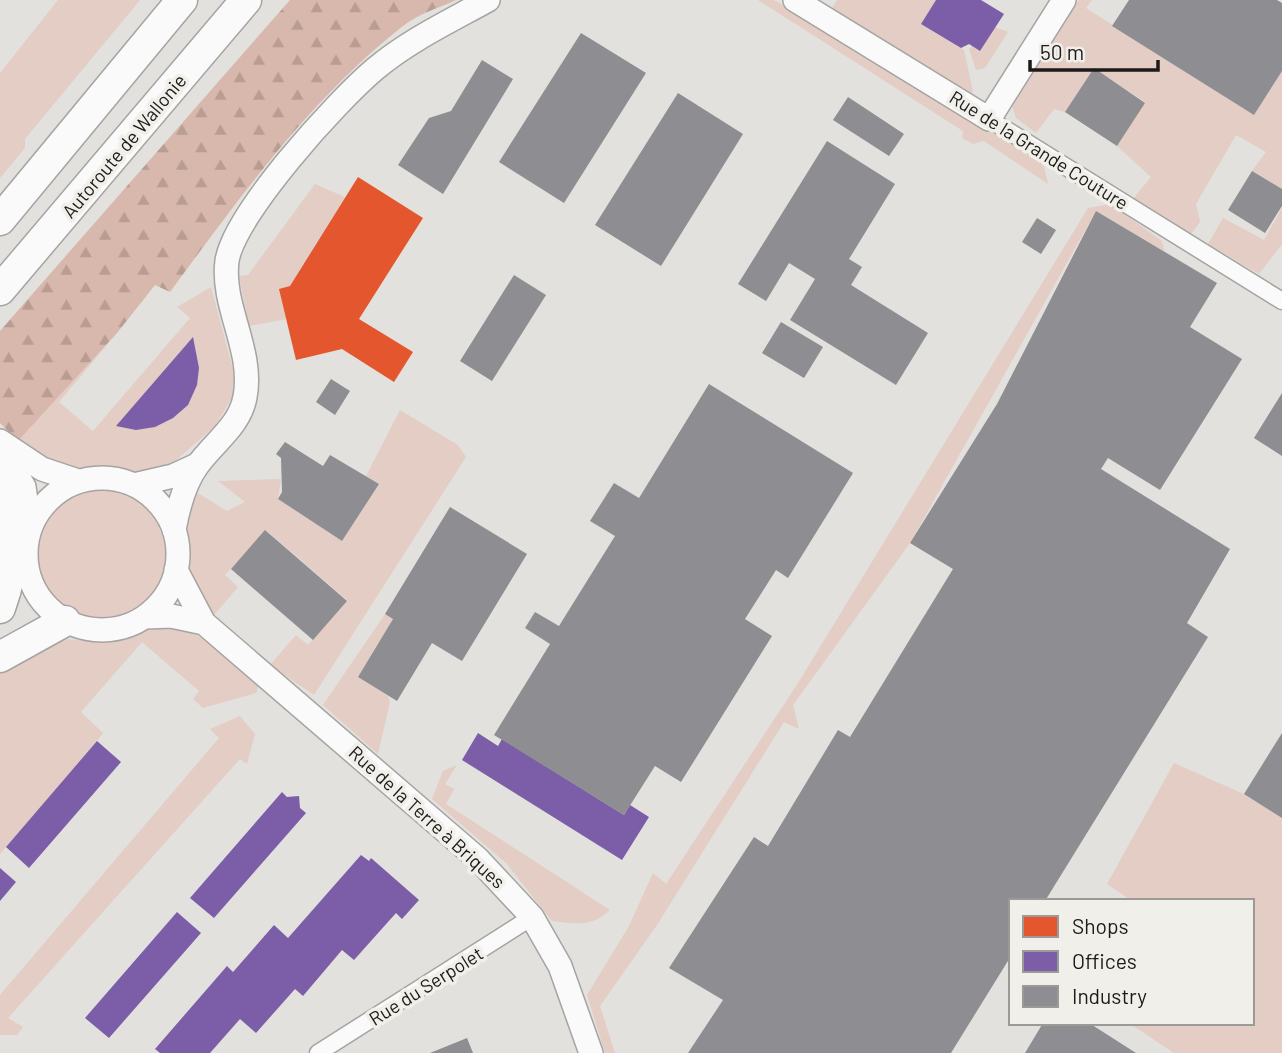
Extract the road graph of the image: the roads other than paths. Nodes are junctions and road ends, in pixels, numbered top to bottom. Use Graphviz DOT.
graph roads {
  1 [pos="182,0"];
  2 [pos="488,0"];
  3 [pos="794,0"];
  4 [pos="1064,0"];
  5 [pos="244,5"];
  6 [pos="989,119"];
  7 [pos="0,220"];
  8 [pos="0,290"];
  9 [pos="1282,301"];
  10 [pos="0,443"];
  11 [pos="0,462"];
  12 [pos="197,466"];
  13 [pos="78,481"];
  14 [pos="134,485"];
  15 [pos="30,527"];
  16 [pos="174,530"];
  17 [pos="176,570"];
  18 [pos="27,572"];
  19 [pos="0,608"];
  20 [pos="145,617"];
  21 [pos="65,621"];
  22 [pos="204,624"];
  23 [pos="0,638"];
  24 [pos="0,657"];
  25 [pos="533,918"];
  26 [pos="318,1053"];
  27 [pos="591,1053"];
  1 -- 7 [label="highway"];
  2 -- 12 [label="main road"];
  3 -- 6 [label="main road, Rue de la Grande Couture"];
  4 -- 6 [label="main road"];
  5 -- 8 [label="highway, Autoroute de Wallonie"];
  6 -- 9 [label="street, Rue de la Grande Couture"];
  10 -- 13 [label="main road"];
  10 -- 15 [label="main road"];
  11 -- 19 [label="highway"];
  12 -- 14 [label="main road"];
  12 -- 16 [label="main road"];
  13 -- 14 [label="main road"];
  13 -- 15 [label="main road"];
  14 -- 16 [label="main road"];
  15 -- 18 [label="main road"];
  16 -- 17 [label="main road"];
  17 -- 20 [label="main road"];
  17 -- 22 [label="main road, Rue de la Terre à Briques"];
  18 -- 21 [label="main road"];
  18 -- 23 [label="highway"];
  20 -- 21 [label="main road"];
  20 -- 22 [label="main road, Rue de la Terre à Briques"];
  21 -- 24 [label="highway"];
  22 -- 25 [label="main road, Rue de la Terre à Briques"];
  25 -- 26 [label="street, Rue du Serpolet"];
  25 -- 27 [label="main road, Rue de la Terre à Briques"];
}
